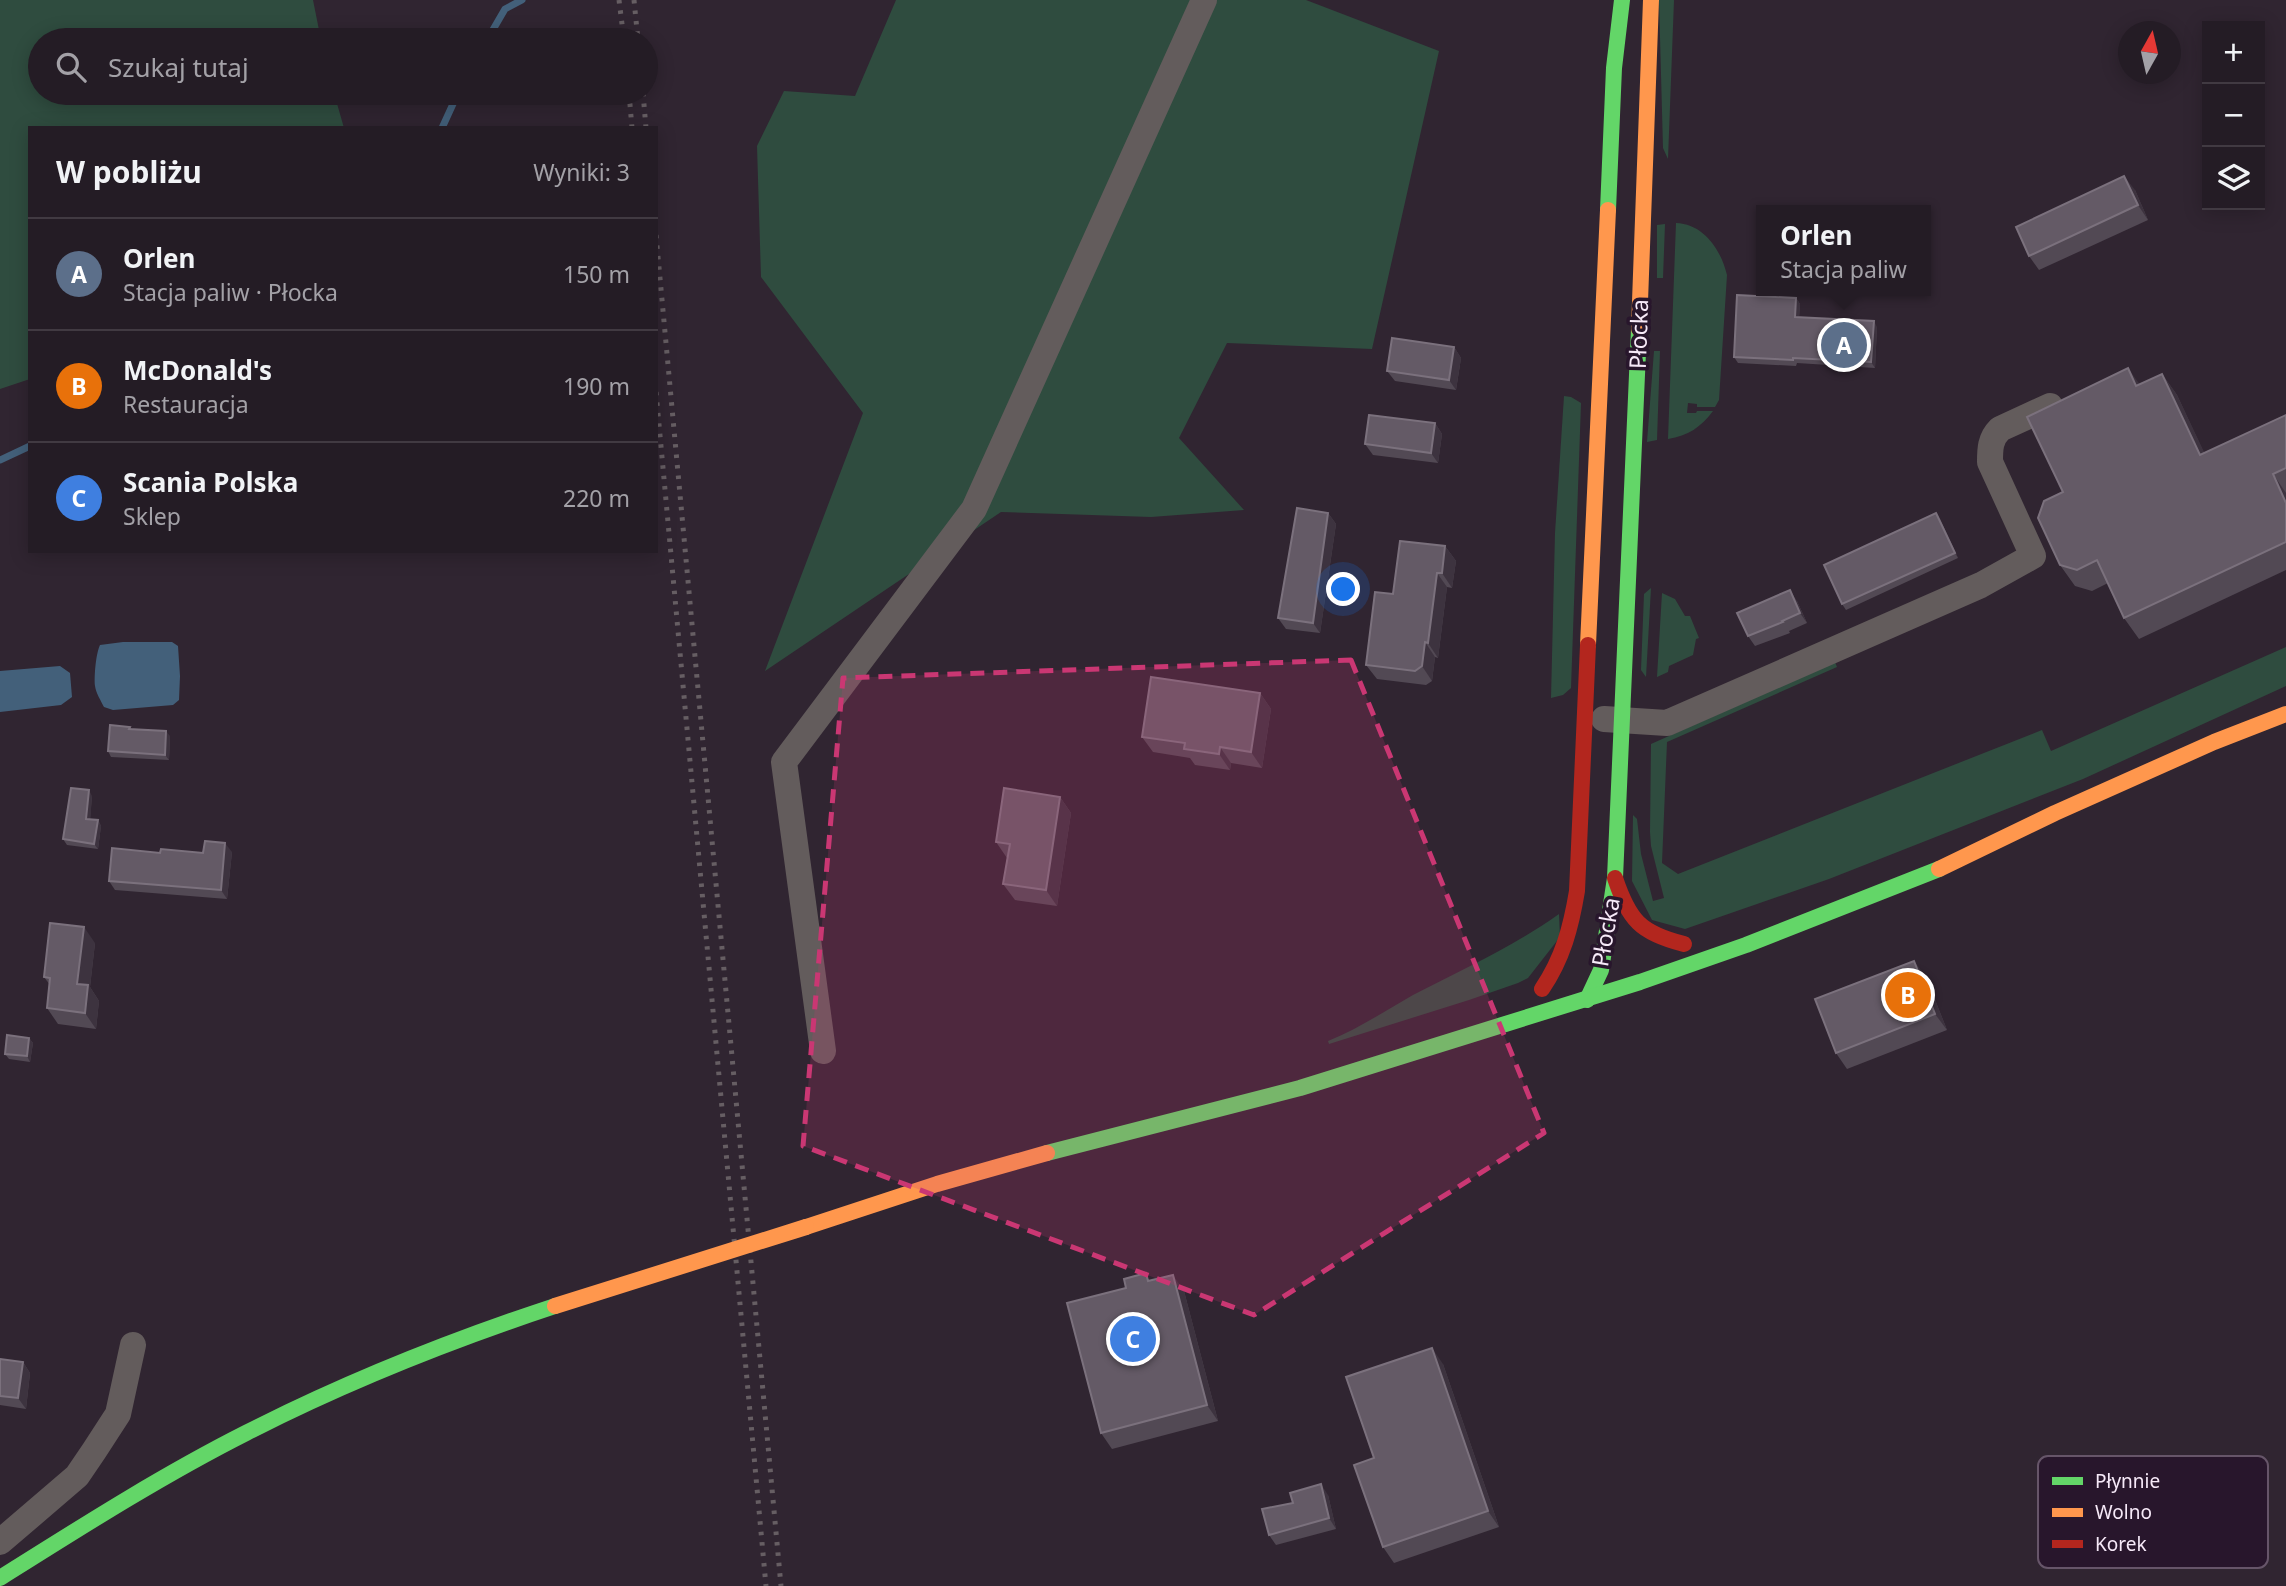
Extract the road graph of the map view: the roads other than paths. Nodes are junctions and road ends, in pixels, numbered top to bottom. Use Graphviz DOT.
graph roads {
  1 [pos="1204,0"];
  2 [pos="1622,0"];
  3 [pos="1651,0"];
  4 [pos="1644,205"];
  5 [pos="1607,215"];
  6 [pos="2050,406"];
  7 [pos="1596,462"];
  8 [pos="1633,463"];
  9 [pos="2286,701"];
  10 [pos="2286,714"];
  11 [pos="1587,718"];
  12 [pos="1622,720"];
  13 [pos="2214,742"];
  14 [pos="2054,813"];
  15 [pos="1939,852"];
  16 [pos="1615,878"];
  17 [pos="1577,891"];
  18 [pos="1583,943"];
  19 [pos="1660,951"];
  20 [pos="1587,973"];
  21 [pos="1587,1000"];
  22 [pos="823,1051"];
  23 [pos="1245,1085"];
  24 [pos="1095,1139"];
  25 [pos="133,1345"];
  26 [pos="10,1518"];
  27 [pos="0,1542"];
  28 [pos="0,1578"];
  1 -- 22 [label="street"];
  2 -- 5 [label="main road, Płocka"];
  3 -- 4 [label="main road, Płocka"];
  4 -- 5 [label="street"];
  4 -- 8 [label="main road, Płocka"];
  5 -- 7 [label="main road, Płocka"];
  6 -- 12 [label="street"];
  7 -- 8 [label="street"];
  7 -- 11 [label="main road, Płocka"];
  8 -- 12 [label="main road, Płocka"];
  9 -- 13 [label="main road"];
  10 -- 13 [label="main road"];
  11 -- 12 [label="street"];
  11 -- 17 [label="main road, Płocka"];
  12 -- 16 [label="main road, Płocka"];
  13 -- 14 [label="main road"];
  14 -- 15 [label="main road"];
  14 -- 21 [label="main road"];
  16 -- 19 [label="main road, Płocka"];
  16 -- 20 [label="main road, Płocka"];
  17 -- 18 [label="main road, Płocka"];
  17 -- 20 [label="main road, Płocka"];
  20 -- 21 [label="main road, Płocka"];
  21 -- 24 [label="main road"];
  23 -- 24 [label="main road"];
  24 -- 28 [label="main road, bridge"];
  25 -- 26 [label="street"];
  26 -- 27 [label="street"];
}
